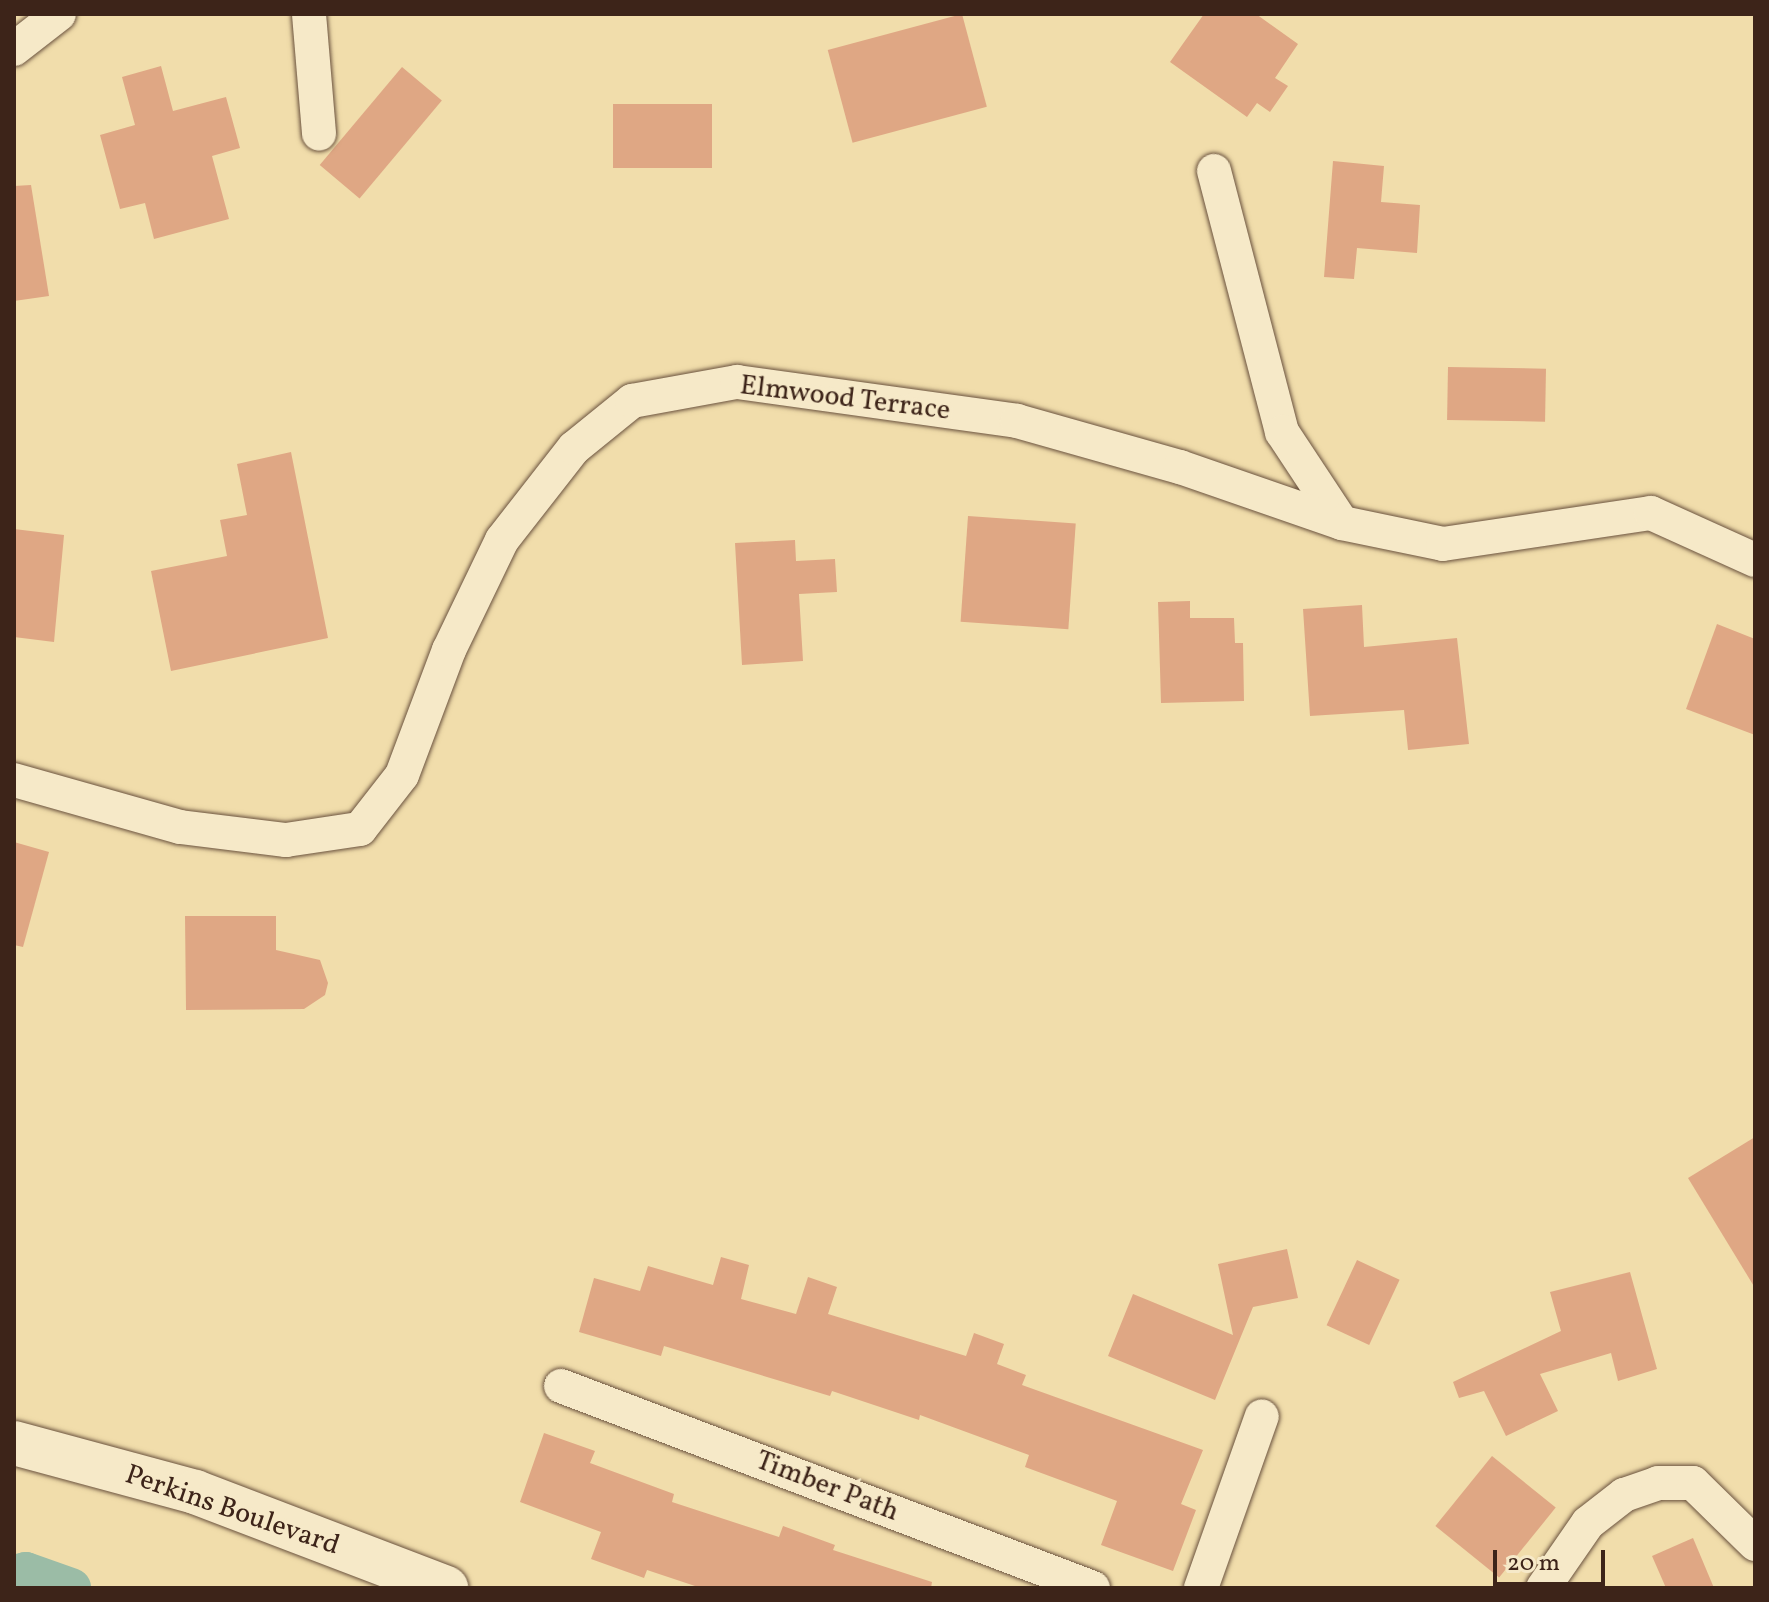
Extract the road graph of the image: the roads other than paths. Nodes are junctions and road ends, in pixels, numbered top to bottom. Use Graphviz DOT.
graph roads {
  1 [pos="59,14"];
  2 [pos="309,14"];
  3 [pos="14,49"];
  4 [pos="319,134"];
  5 [pos="1214,171"];
  6 [pos="1342,523"];
  7 [pos="1755,560"];
  8 [pos="14,780"];
  9 [pos="561,1386"];
  10 [pos="1262,1416"];
  11 [pos="14,1443"];
  12 [pos="1755,1544"];
  13 [pos="446,1588"];
  14 [pos="1093,1588"];
  15 [pos="1201,1588"];
  16 [pos="1543,1588"];
  1 -- 3 [label="street"];
  2 -- 4 [label="street"];
  5 -- 6 [label="street"];
  6 -- 7 [label="street, Elmwood Terrace"];
  6 -- 8 [label="street, Elmwood Terrace"];
  9 -- 14 [label="street, Timber Path"];
  10 -- 15 [label="street"];
  11 -- 13 [label="street, Perkins Boulevard"];
  12 -- 16 [label="street"];
}
